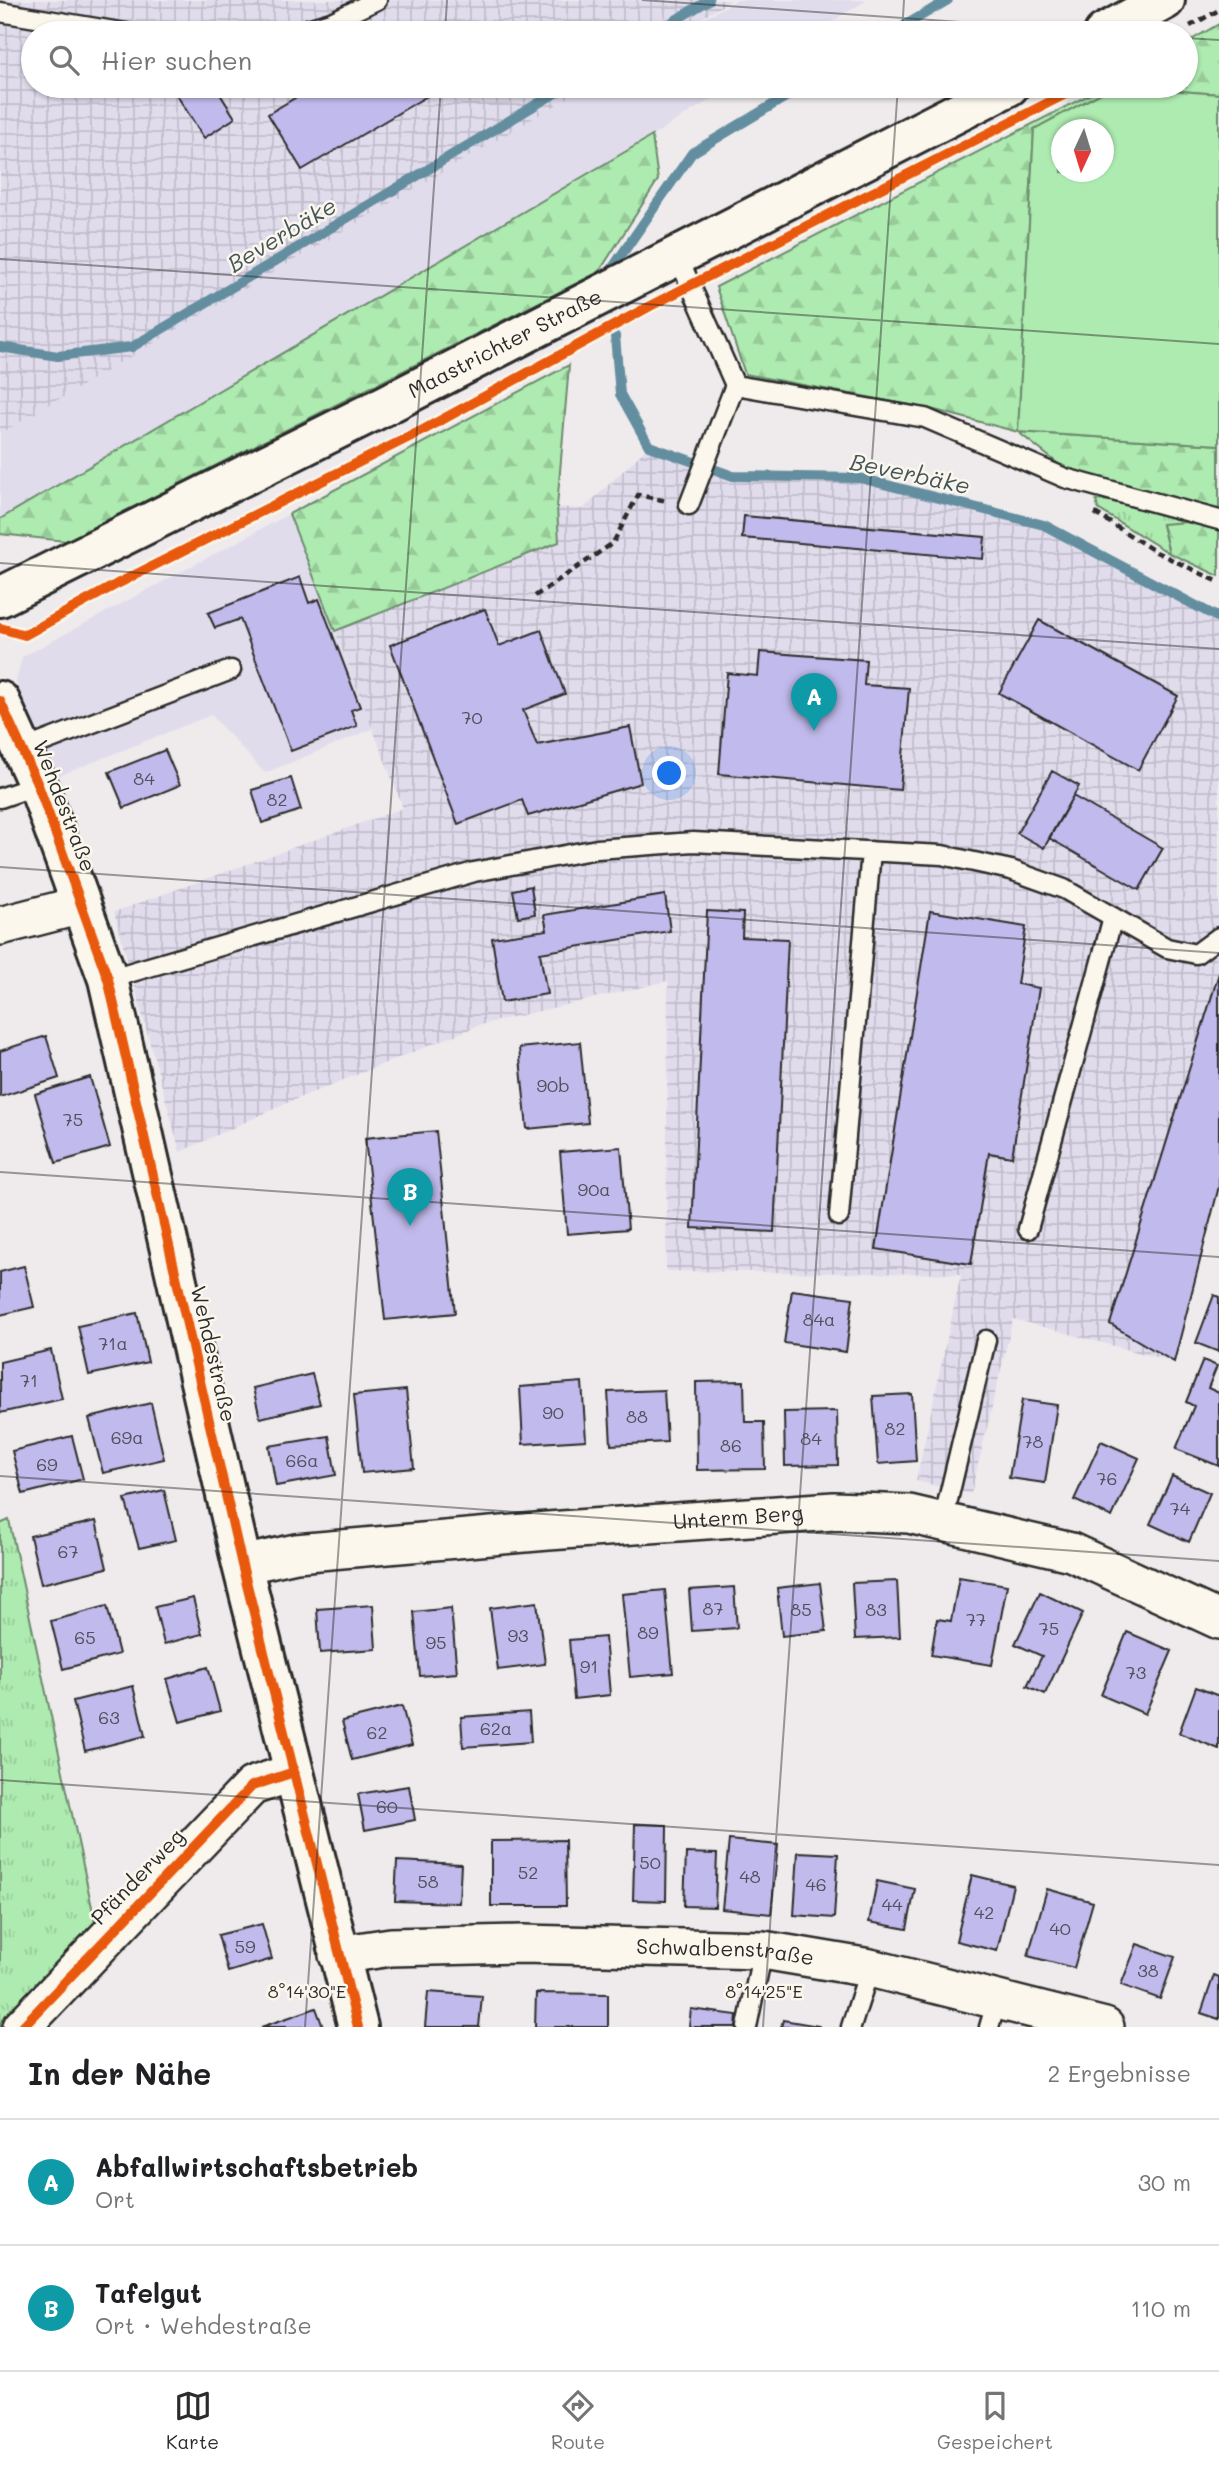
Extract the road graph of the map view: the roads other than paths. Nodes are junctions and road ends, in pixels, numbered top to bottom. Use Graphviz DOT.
graph roads {
  1 [pos="377,0"];
  2 [pos="0,12"];
  3 [pos="1176,14"];
  4 [pos="54,21"];
  5 [pos="333,21"];
  6 [pos="1149,21"];
  7 [pos="985,98"];
  8 [pos="677,255"];
  9 [pos="735,385"];
  10 [pos="690,505"];
  11 [pos="1219,520"];
  12 [pos="0,597"];
  13 [pos="231,670"];
  14 [pos="0,701"];
  15 [pos="22,750"];
  16 [pos="38,785"];
  17 [pos="0,798"];
  18 [pos="871,851"];
  19 [pos="81,905"];
  20 [pos="1113,917"];
  21 [pos="0,926"];
  22 [pos="1219,937"];
  23 [pos="108,979"];
  24 [pos="839,1216"];
  25 [pos="1028,1229"];
  26 [pos="986,1340"];
  27 [pos="943,1521"];
  28 [pos="242,1565"];
  29 [pos="1219,1620"];
  30 [pos="294,1772"];
  31 [pos="763,1950"];
  32 [pos="338,1955"];
  33 [pos="870,1968"];
  34 [pos="993,2012"];
  35 [pos="22,2027"];
  36 [pos="358,2027"];
  37 [pos="747,2027"];
  38 [pos="851,2027"];
  39 [pos="1105,2027"];
  1 -- 5 [label="lane"];
  2 -- 4 [label="lane"];
  3 -- 6 [label="street"];
  7 -- 8 [label="street, Maastrichter Straße"];
  8 -- 9 [label="lane"];
  8 -- 12 [label="street, Maastrichter Straße"];
  9 -- 10 [label="lane"];
  9 -- 11 [label="lane"];
  13 -- 15 [label="lane"];
  14 -- 15 [label="street, Wehdestraße"];
  15 -- 16 [label="street, Wehdestraße"];
  16 -- 17 [label="lane, Wehdestraße"];
  16 -- 19 [label="street, Wehdestraße"];
  18 -- 20 [label="lane"];
  18 -- 23 [label="lane"];
  18 -- 24 [label="lane"];
  19 -- 21 [label="street, Wehdestraße"];
  19 -- 23 [label="street, Wehdestraße"];
  20 -- 22 [label="lane"];
  20 -- 25 [label="lane"];
  23 -- 28 [label="street, Wehdestraße"];
  26 -- 27 [label="lane"];
  27 -- 28 [label="street, Unterm Berg"];
  27 -- 29 [label="street, Unterm Berg"];
  28 -- 30 [label="street, Wehdestraße"];
  30 -- 32 [label="street, Wehdestraße"];
  30 -- 35 [label="street, Pfänderweg"];
  31 -- 32 [label="street, Schwalbenstraße"];
  31 -- 33 [label="street, Schwalbenstraße"];
  31 -- 37 [label="lane"];
  32 -- 36 [label="street, Wehdestraße"];
  33 -- 34 [label="street, Schwalbenstraße"];
  33 -- 38 [label="lane"];
  34 -- 39 [label="street, Schwalbenstraße"];
}
